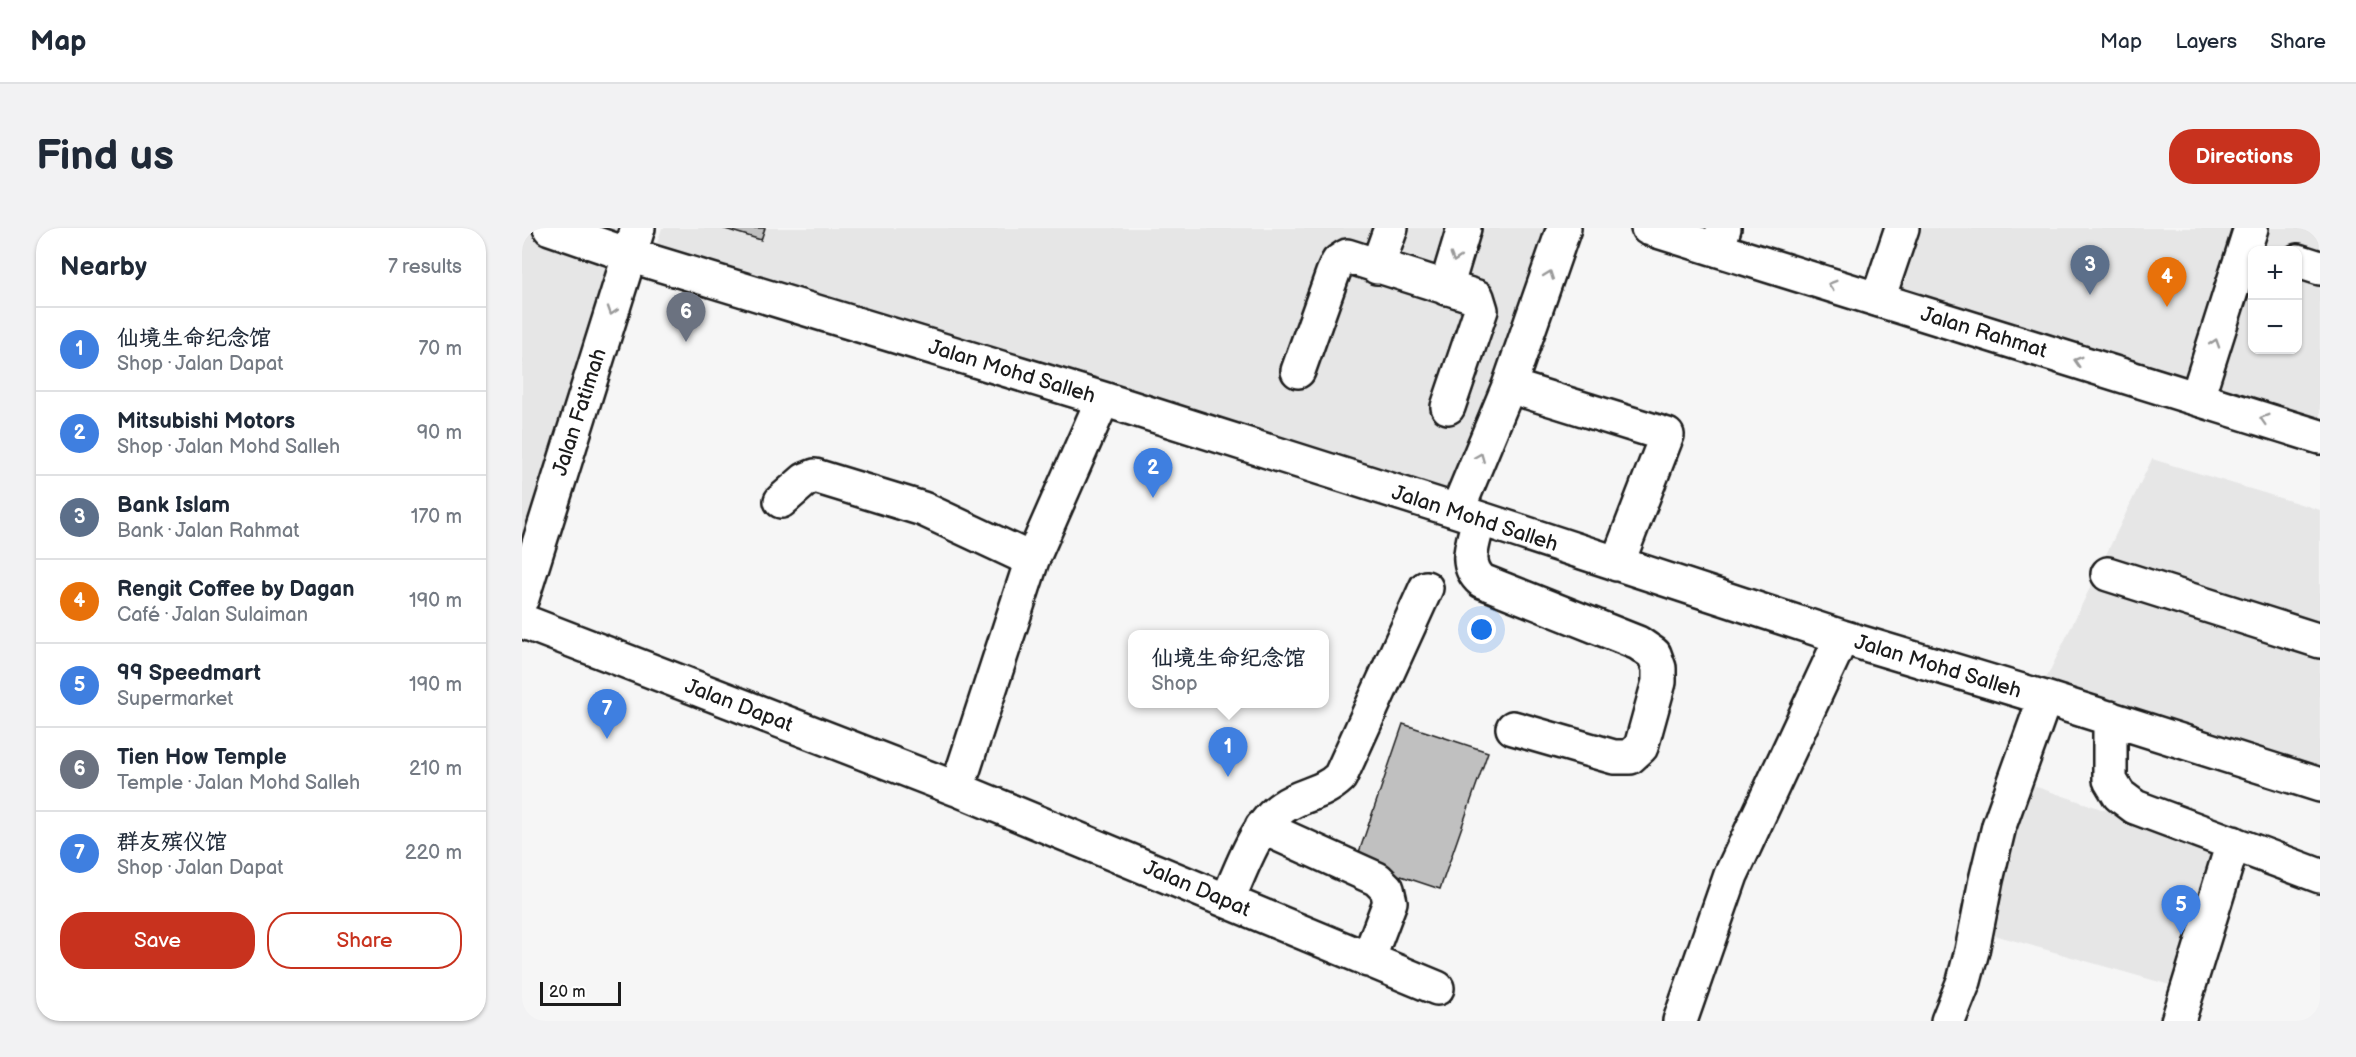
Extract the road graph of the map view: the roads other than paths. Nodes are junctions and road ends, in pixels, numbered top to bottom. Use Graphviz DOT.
graph roads {
  1 [pos="550,228"];
  2 [pos="1391,228"];
  3 [pos="1464,228"];
  4 [pos="1564,228"];
  5 [pos="1648,228"];
  6 [pos="1902,228"];
  7 [pos="1720,239"];
  8 [pos="2254,241"];
  9 [pos="634,242"];
  10 [pos="2302,262"];
  11 [pos="1377,267"];
  12 [pos="2320,268"];
  13 [pos="1446,288"];
  14 [pos="1878,299"];
  15 [pos="1298,371"];
  16 [pos="1509,386"];
  17 [pos="2197,398"];
  18 [pos="1103,399"];
  19 [pos="1449,407"];
  20 [pos="2320,437"];
  21 [pos="781,501"];
  22 [pos="534,515"];
  23 [pos="1468,515"];
  24 [pos="1032,560"];
  25 [pos="1617,564"];
  26 [pos="2108,574"];
  27 [pos="1426,588"];
  28 [pos="522,598"];
  29 [pos="522,621"];
  30 [pos="1842,637"];
  31 [pos="2320,641"];
  32 [pos="2045,698"];
  33 [pos="2110,718"];
  34 [pos="1513,728"];
  35 [pos="2320,785"];
  36 [pos="957,789"];
  37 [pos="1262,827"];
  38 [pos="2233,843"];
  39 [pos="2320,876"];
  40 [pos="1227,901"];
  41 [pos="1368,960"];
  42 [pos="1437,988"];
  43 [pos="1680,1021"];
  44 [pos="1948,1021"];
  45 [pos="2178,1021"];
  1 -- 9 [label="street, Jalan Mohd Salleh"];
  2 -- 11 [label="street"];
  3 -- 13 [label="street, one-way"];
  16 -- 4 [label="street, one-way"];
  5 -- 7 [label="street, Jalan Rahmat"];
  6 -- 14 [label="street"];
  14 -- 7 [label="street, Jalan Rahmat, one-way"];
  17 -- 8 [label="street, one-way"];
  9 -- 18 [label="street, Jalan Mohd Salleh"];
  9 -- 22 [label="street, Jalan Fatimah, one-way"];
  10 -- 12 [label="street"];
  11 -- 13 [label="street"];
  11 -- 15 [label="street"];
  13 -- 19 [label="street"];
  17 -- 14 [label="street, Jalan Rahmat, one-way"];
  23 -- 16 [label="street, one-way"];
  16 -- 25 [label="street"];
  20 -- 17 [label="street, Jalan Rahmat, one-way"];
  18 -- 23 [label="street, Jalan Mohd Salleh"];
  18 -- 24 [label="street"];
  21 -- 24 [label="street"];
  22 -- 28 [label="street, Jalan Fatimah"];
  23 -- 25 [label="street, Jalan Mohd Salleh"];
  23 -- 34 [label="street"];
  24 -- 36 [label="street"];
  25 -- 30 [label="street, Jalan Mohd Salleh"];
  26 -- 31 [label="street"];
  27 -- 37 [label="street"];
  29 -- 36 [label="street, Jalan Dapat"];
  30 -- 32 [label="street, Jalan Mohd Salleh"];
  30 -- 43 [label="street"];
  32 -- 33 [label="street, Jalan Mohd Salleh"];
  32 -- 44 [label="street"];
  33 -- 35 [label="street, Jalan Mohd Salleh"];
  33 -- 38 [label="street"];
  36 -- 40 [label="street, Jalan Dapat"];
  37 -- 40 [label="street"];
  37 -- 41 [label="street"];
  38 -- 39 [label="street"];
  38 -- 45 [label="street"];
  40 -- 41 [label="street, Jalan Dapat"];
  41 -- 42 [label="street, Jalan Dapat"];
}
